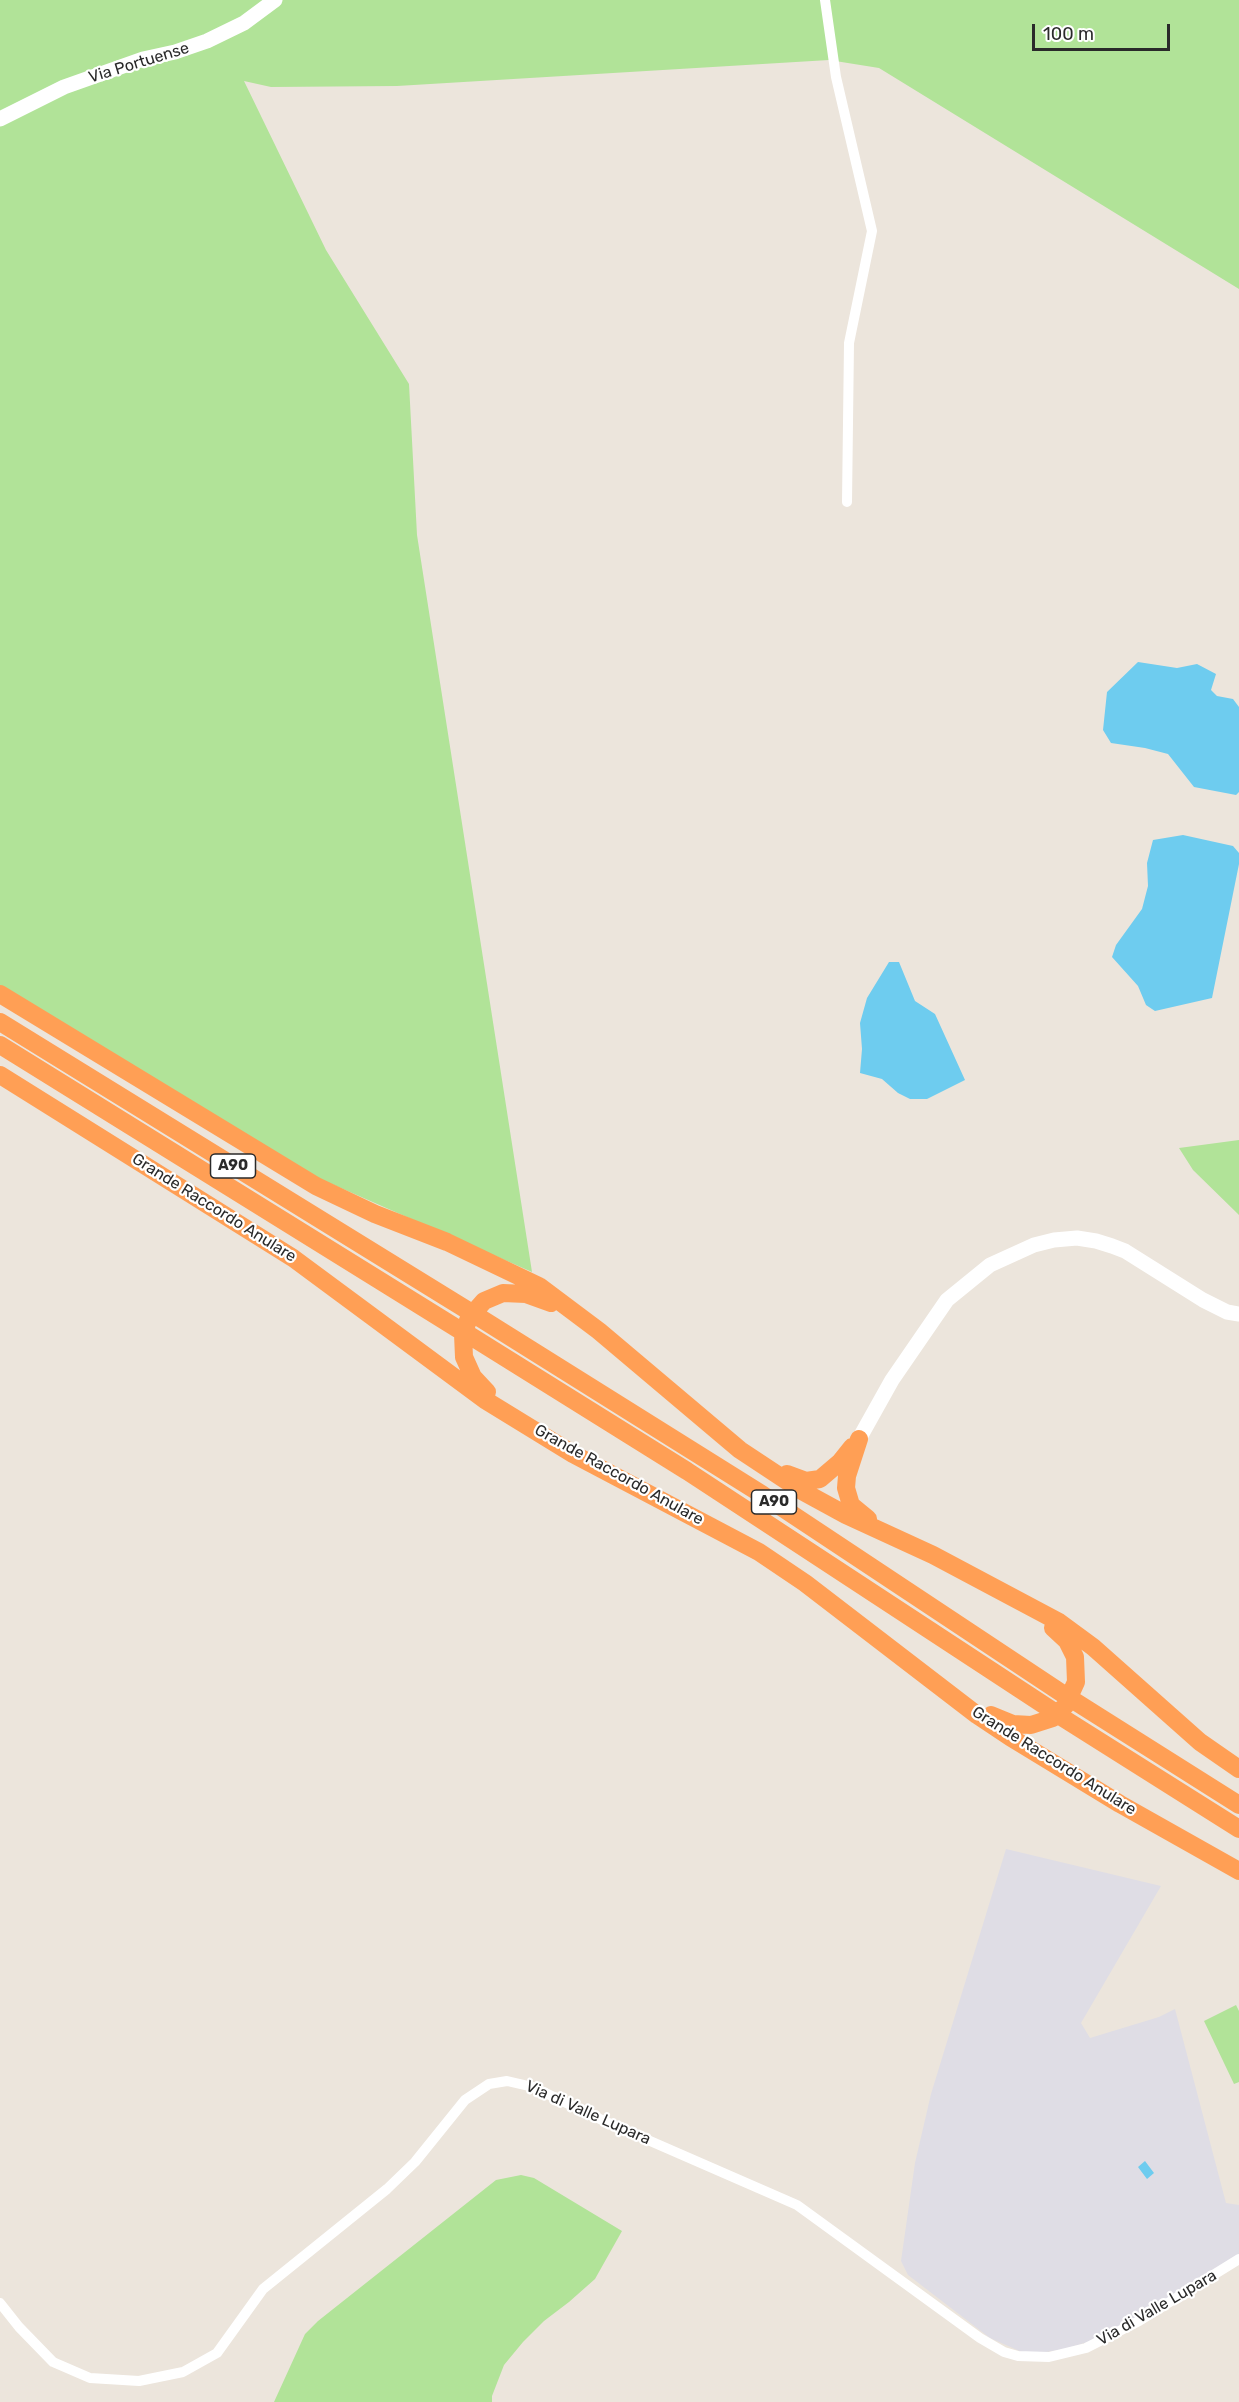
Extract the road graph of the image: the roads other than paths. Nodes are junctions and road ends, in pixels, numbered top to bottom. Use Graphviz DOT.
graph roads {
  1 [pos="275,0"];
  2 [pos="825,0"];
  3 [pos="0,119"];
  4 [pos="847,502"];
  5 [pos="0,994"];
  6 [pos="0,1022"];
  7 [pos="0,1045"];
  8 [pos="0,1076"];
  9 [pos="476,1309"];
  10 [pos="1239,1314"];
  11 [pos="599,1331"];
  12 [pos="538,1432"];
  13 [pos="859,1439"];
  14 [pos="740,1450"];
  15 [pos="933,1555"];
  16 [pos="1073,1693"];
  17 [pos="955,1697"];
  18 [pos="1239,1769"];
  19 [pos="1239,1805"];
  20 [pos="1239,1832"];
  21 [pos="1239,1871"];
  22 [pos="1239,2259"];
  23 [pos="0,2303"];
  1 -- 3 [label="street, Via Portuense"];
  2 -- 4 [label="street"];
  5 -- 11 [label="highway"];
  6 -- 9 [label="highway, A90"];
  7 -- 20 [label="highway, Grande Raccordo Anulare / A90"];
  8 -- 12 [label="highway, Grande Raccordo Anulare"];
  9 -- 11 [label="highway"];
  9 -- 12 [label="highway"];
  9 -- 16 [label="highway, A90"];
  10 -- 13 [label="street"];
  11 -- 14 [label="highway"];
  12 -- 17 [label="highway, Grande Raccordo Anulare"];
  13 -- 14 [label="highway"];
  13 -- 15 [label="highway"];
  14 -- 15 [label="highway"];
  14 -- 16 [label="highway"];
  15 -- 18 [label="highway"];
  16 -- 17 [label="highway"];
  16 -- 19 [label="highway, A90"];
  17 -- 21 [label="highway, Grande Raccordo Anulare"];
  22 -- 23 [label="street, Via di Valle Lupara"];
}
